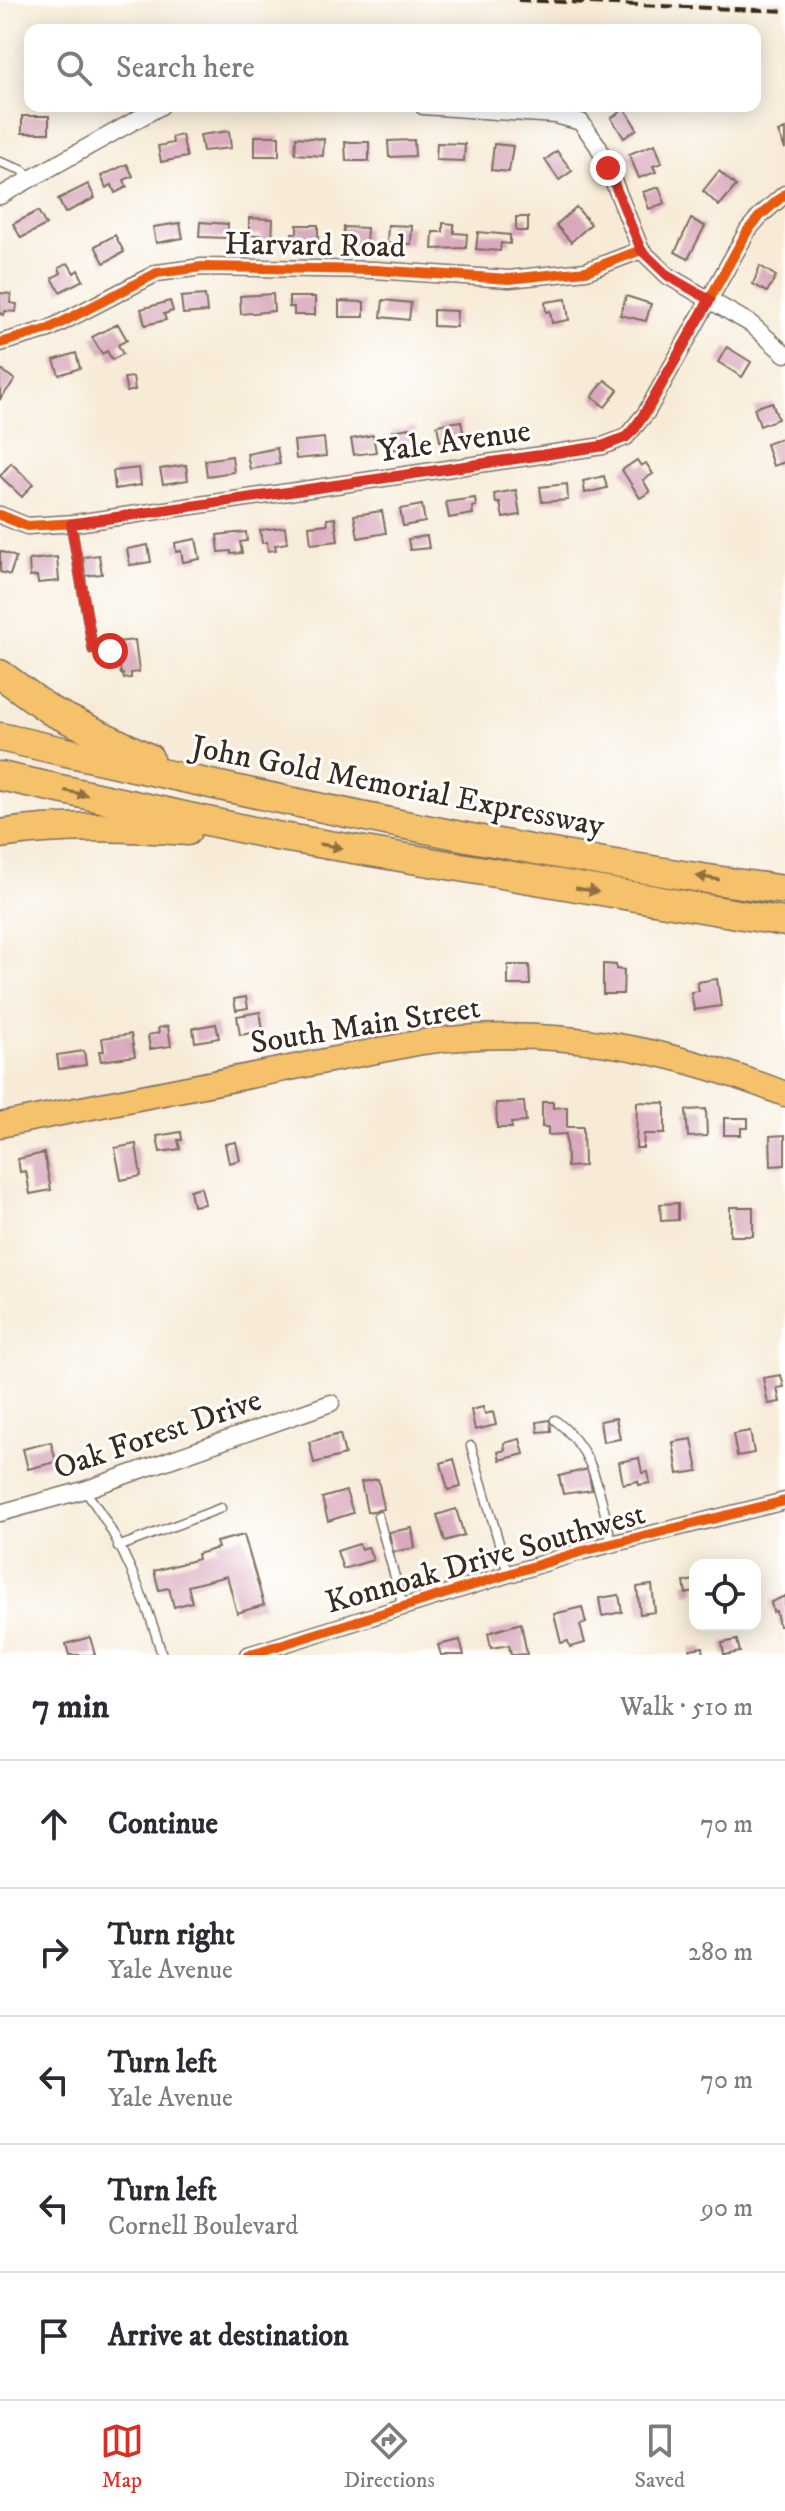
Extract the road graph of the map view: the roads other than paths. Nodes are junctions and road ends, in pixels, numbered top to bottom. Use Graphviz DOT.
graph roads {
  1 [pos="150,112"];
  2 [pos="512,112"];
  3 [pos="0,162"];
  4 [pos="32,178"];
  5 [pos="785,194"];
  6 [pos="0,196"];
  7 [pos="641,250"];
  8 [pos="710,300"];
  9 [pos="0,343"];
  10 [pos="785,354"];
  11 [pos="0,515"];
  12 [pos="71,524"];
  13 [pos="110,651"];
  14 [pos="0,674"];
  15 [pos="0,737"];
  16 [pos="0,776"];
  17 [pos="224,788"];
  18 [pos="0,834"];
  19 [pos="276,836"];
  20 [pos="785,890"];
  21 [pos="785,922"];
  22 [pos="785,1094"];
  23 [pos="0,1125"];
  24 [pos="331,1403"];
  25 [pos="555,1420"];
  26 [pos="471,1446"];
  27 [pos="84,1490"];
  28 [pos="785,1501"];
  29 [pos="221,1508"];
  30 [pos="0,1513"];
  31 [pos="378,1516"];
  32 [pos="613,1544"];
  33 [pos="118,1547"];
  34 [pos="508,1574"];
  35 [pos="403,1606"];
  36 [pos="162,1655"];
  37 [pos="248,1655"];
  1 -- 4 [label="street"];
  2 -- 7 [label="street"];
  3 -- 4 [label="lane"];
  4 -- 6 [label="street"];
  5 -- 8 [label="street, Yale Avenue"];
  7 -- 8 [label="street"];
  7 -- 9 [label="street, Harvard Road"];
  8 -- 10 [label="street"];
  8 -- 12 [label="street, Yale Avenue"];
  11 -- 12 [label="street, Yale Avenue"];
  12 -- 13 [label="lane"];
  14 -- 17 [label="highway"];
  15 -- 17 [label="highway, John Gold Memorial Expressway"];
  16 -- 19 [label="highway, John Gold Memorial Expressway, one-way"];
  20 -- 17 [label="highway, John Gold Memorial Expressway, one-way"];
  18 -- 19 [label="highway"];
  19 -- 21 [label="highway, John Gold Memorial Expressway, one-way"];
  22 -- 23 [label="main road, South Main Street"];
  24 -- 27 [label="street, Oak Forest Drive"];
  25 -- 32 [label="lane"];
  26 -- 34 [label="lane"];
  27 -- 30 [label="street, Oak Forest Drive"];
  27 -- 33 [label="lane"];
  28 -- 32 [label="street, Konnoak Drive Southwest"];
  29 -- 33 [label="lane"];
  31 -- 35 [label="lane"];
  32 -- 34 [label="street, Konnoak Drive Southwest"];
  33 -- 36 [label="lane"];
  34 -- 35 [label="street, Konnoak Drive Southwest"];
  35 -- 37 [label="street, Konnoak Drive Southwest"];
}
